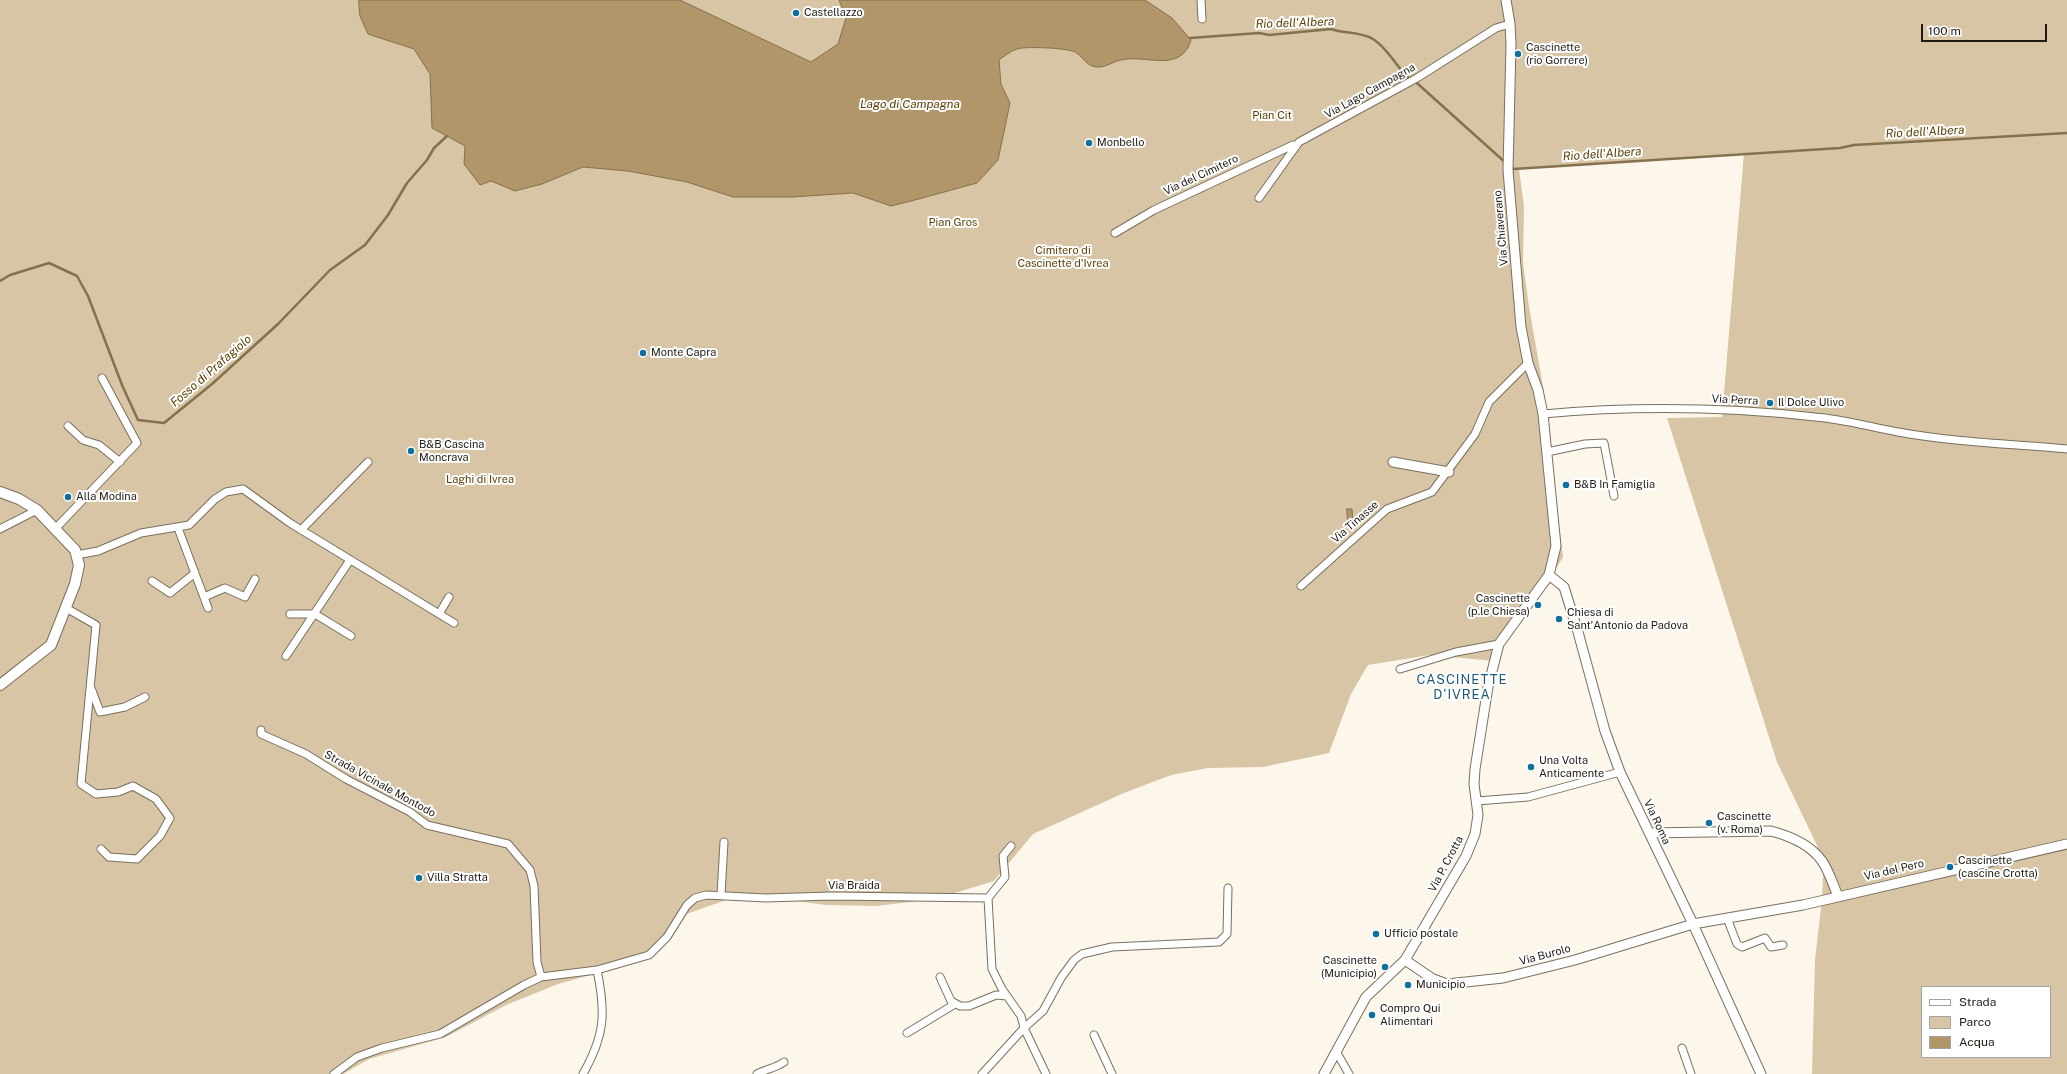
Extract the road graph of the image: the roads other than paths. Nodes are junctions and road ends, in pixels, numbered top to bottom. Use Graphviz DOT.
graph roads {
  1 [pos="1202,0"];
  2 [pos="1506,0"];
  3 [pos="1202,19"];
  4 [pos="1510,24"];
  5 [pos="1298,142"];
  6 [pos="1259,198"];
  7 [pos="1115,233"];
  8 [pos="1528,363"];
  9 [pos="102,378"];
  10 [pos="1543,414"];
  11 [pos="68,426"];
  12 [pos="2067,449"];
  13 [pos="1547,452"];
  14 [pos="120,462"];
  15 [pos="368,462"];
  16 [pos="1393,462"];
  17 [pos="1449,472"];
  18 [pos="0,492"];
  19 [pos="1614,496"];
  20 [pos="37,510"];
  21 [pos="56,528"];
  22 [pos="178,528"];
  23 [pos="0,529"];
  24 [pos="300,530"];
  25 [pos="76,555"];
  26 [pos="350,560"];
  27 [pos="195,573"];
  28 [pos="1548,575"];
  29 [pos="255,579"];
  30 [pos="152,581"];
  31 [pos="1301,586"];
  32 [pos="204,597"];
  33 [pos="449,597"];
  34 [pos="66,608"];
  35 [pos="208,608"];
  36 [pos="290,614"];
  37 [pos="315,614"];
  38 [pos="439,614"];
  39 [pos="454,623"];
  40 [pos="351,636"];
  41 [pos="1499,644"];
  42 [pos="286,656"];
  43 [pos="1400,669"];
  44 [pos="0,685"];
  45 [pos="90,686"];
  46 [pos="145,696"];
  47 [pos="261,730"];
  48 [pos="1620,772"];
  49 [pos="1477,802"];
  50 [pos="1649,833"];
  51 [pos="724,842"];
  52 [pos="2067,844"];
  53 [pos="1011,846"];
  54 [pos="101,850"];
  55 [pos="1228,888"];
  56 [pos="721,895"];
  57 [pos="1838,896"];
  58 [pos="988,898"];
  59 [pos="1727,918"];
  60 [pos="1693,924"];
  61 [pos="1783,945"];
  62 [pos="1405,960"];
  63 [pos="597,970"];
  64 [pos="541,977"];
  65 [pos="940,977"];
  66 [pos="1007,996"];
  67 [pos="955,1004"];
  68 [pos="1024,1028"];
  69 [pos="907,1033"];
  70 [pos="1094,1035"];
  71 [pos="1682,1048"];
  72 [pos="1337,1053"];
  73 [pos="784,1062"];
  74 [pos="334,1074"];
  75 [pos="583,1074"];
  76 [pos="757,1074"];
  77 [pos="982,1074"];
  78 [pos="1046,1074"];
  79 [pos="1112,1074"];
  80 [pos="1324,1074"];
  81 [pos="1349,1074"];
  82 [pos="1691,1074"];
  83 [pos="1761,1074"];
  1 -- 3 [label="street"];
  2 -- 4 [label="street, Via Chiaverano"];
  4 -- 5 [label="street, Via Lago Campagna"];
  4 -- 8 [label="street, Via Chiaverano"];
  5 -- 6 [label="street, Via Lago Campagna"];
  5 -- 7 [label="street, Via del Cimitero"];
  8 -- 10 [label="street, Via Chiaverano"];
  8 -- 17 [label="street, Via Tinasse"];
  9 -- 14 [label="street"];
  10 -- 12 [label="street, Via Perra"];
  10 -- 13 [label="street, Via Chiaverano"];
  11 -- 14 [label="street"];
  13 -- 19 [label="street"];
  13 -- 28 [label="street, Via Chiaverano"];
  14 -- 21 [label="street"];
  15 -- 24 [label="street"];
  16 -- 17 [label="street"];
  17 -- 31 [label="street, Via Tinasse"];
  18 -- 20 [label="main road"];
  20 -- 21 [label="main road"];
  20 -- 23 [label="street"];
  21 -- 25 [label="main road"];
  22 -- 24 [label="street"];
  22 -- 25 [label="street"];
  22 -- 27 [label="street"];
  24 -- 26 [label="street"];
  25 -- 34 [label="main road"];
  26 -- 37 [label="street"];
  26 -- 38 [label="street"];
  27 -- 30 [label="street"];
  27 -- 32 [label="street"];
  28 -- 41 [label="street, Via P. Crotta"];
  28 -- 48 [label="street, Via Roma"];
  29 -- 32 [label="street"];
  32 -- 35 [label="street"];
  33 -- 38 [label="street"];
  34 -- 44 [label="main road"];
  34 -- 45 [label="street"];
  36 -- 37 [label="street"];
  37 -- 40 [label="street"];
  37 -- 42 [label="street"];
  38 -- 39 [label="street"];
  41 -- 43 [label="street"];
  41 -- 49 [label="street, Via P. Crotta"];
  45 -- 46 [label="street"];
  45 -- 54 [label="street"];
  47 -- 64 [label="street, Strada Vicinale Montodo"];
  48 -- 49 [label="street"];
  48 -- 50 [label="street, Via Roma"];
  49 -- 62 [label="street, Via P. Crotta"];
  50 -- 57 [label="street"];
  50 -- 60 [label="street, Via Roma"];
  51 -- 56 [label="street"];
  52 -- 57 [label="street, Via del Pero"];
  53 -- 58 [label="street"];
  55 -- 68 [label="street"];
  56 -- 58 [label="street, Via Braida"];
  56 -- 63 [label="street, Via Braida"];
  57 -- 59 [label="street, Via del Pero"];
  58 -- 66 [label="street"];
  59 -- 60 [label="street, Via del Pero"];
  59 -- 61 [label="street"];
  60 -- 62 [label="street, Via Burolo"];
  60 -- 83 [label="street, Via Roma"];
  62 -- 72 [label="street, Via P. Crotta"];
  63 -- 64 [label="street, Via Braida"];
  63 -- 75 [label="street"];
  64 -- 74 [label="street"];
  65 -- 67 [label="street"];
  66 -- 67 [label="street"];
  66 -- 68 [label="street"];
  67 -- 69 [label="street"];
  68 -- 77 [label="street"];
  68 -- 78 [label="street"];
  70 -- 79 [label="street"];
  71 -- 82 [label="street"];
  72 -- 80 [label="street, Via P. Crotta"];
  72 -- 81 [label="street"];
  73 -- 76 [label="street"];
}
